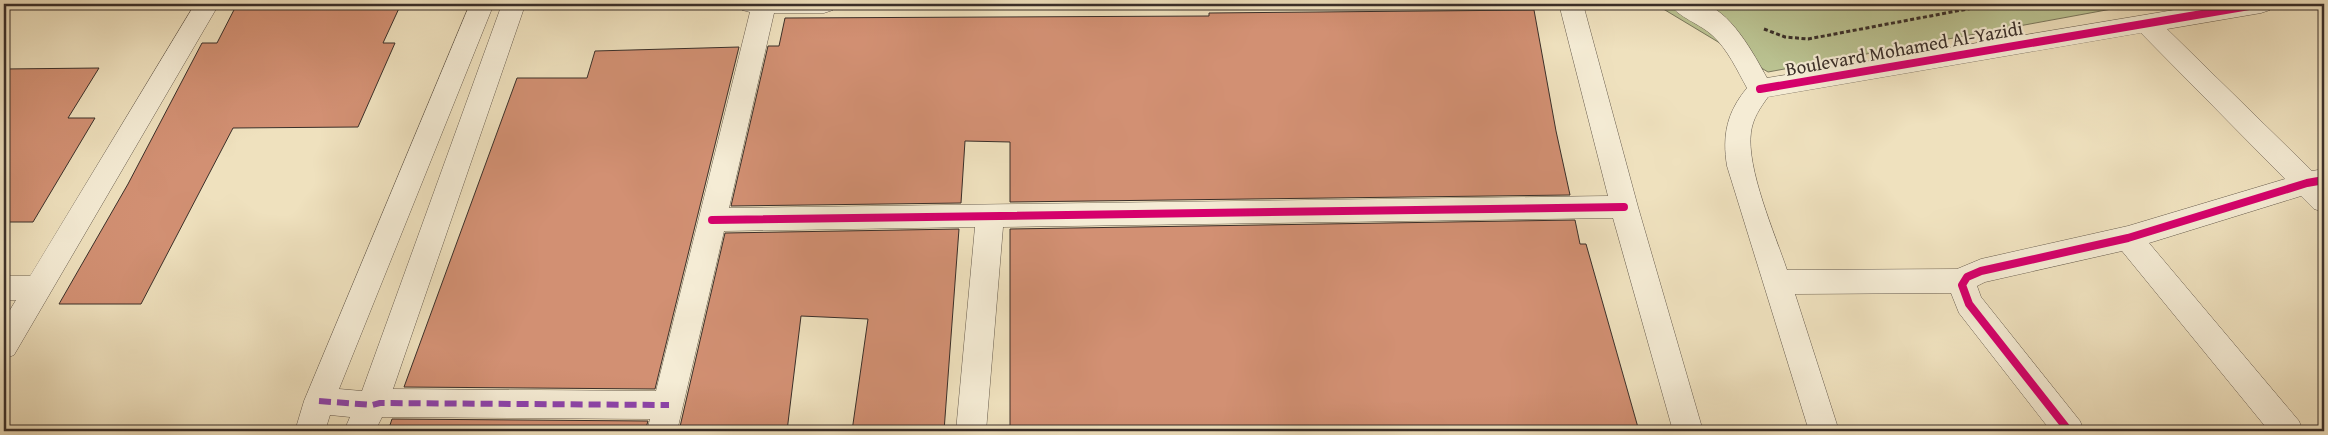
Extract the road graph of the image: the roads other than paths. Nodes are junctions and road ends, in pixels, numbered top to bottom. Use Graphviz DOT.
graph roads {
  1 [pos="207,4"];
  2 [pos="751,4"];
  3 [pos="764,4"];
  4 [pos="824,4"];
  5 [pos="1571,4"];
  6 [pos="1682,4"];
  7 [pos="2261,4"];
  8 [pos="479,5"];
  9 [pos="517,6"];
  10 [pos="2147,24"];
  11 [pos="1760,89"];
  12 [pos="2318,188"];
  13 [pos="1624,207"];
  14 [pos="990,217"];
  15 [pos="712,220"];
  16 [pos="2128,238"];
  17 [pos="1964,280"];
  18 [pos="1777,282"];
  19 [pos="4,288"];
  20 [pos="37,288"];
  21 [pos="4,346"];
  22 [pos="318,401"];
  23 [pos="372,405"];
  24 [pos="665,418"];
  25 [pos="310,431"];
  26 [pos="360,431"];
  27 [pos="972,431"];
  28 [pos="1688,431"];
  29 [pos="1824,431"];
  30 [pos="2070,431"];
  31 [pos="2288,431"];
  1 -- 20 [label="street"];
  2 -- 3 [label="street"];
  3 -- 4 [label="street"];
  3 -- 15 [label="street"];
  5 -- 13 [label="street"];
  6 -- 11 [label="street"];
  7 -- 10 [label="street, Boulevard Mohamed Al-Yazidi"];
  8 -- 9 [label="street"];
  8 -- 22 [label="street"];
  9 -- 23 [label="street"];
  10 -- 11 [label="street, Boulevard Mohamed Al-Yazidi"];
  10 -- 12 [label="street"];
  11 -- 18 [label="street"];
  12 -- 16 [label="street"];
  13 -- 14 [label="street"];
  13 -- 28 [label="street"];
  14 -- 15 [label="street"];
  14 -- 27 [label="street"];
  15 -- 24 [label="street"];
  16 -- 17 [label="street"];
  16 -- 31 [label="street"];
  17 -- 18 [label="street"];
  17 -- 30 [label="street"];
  18 -- 29 [label="street"];
  19 -- 20 [label="street"];
  20 -- 21 [label="street"];
  22 -- 23 [label="street"];
  22 -- 25 [label="street"];
  23 -- 24 [label="street"];
  23 -- 26 [label="street"];
}
